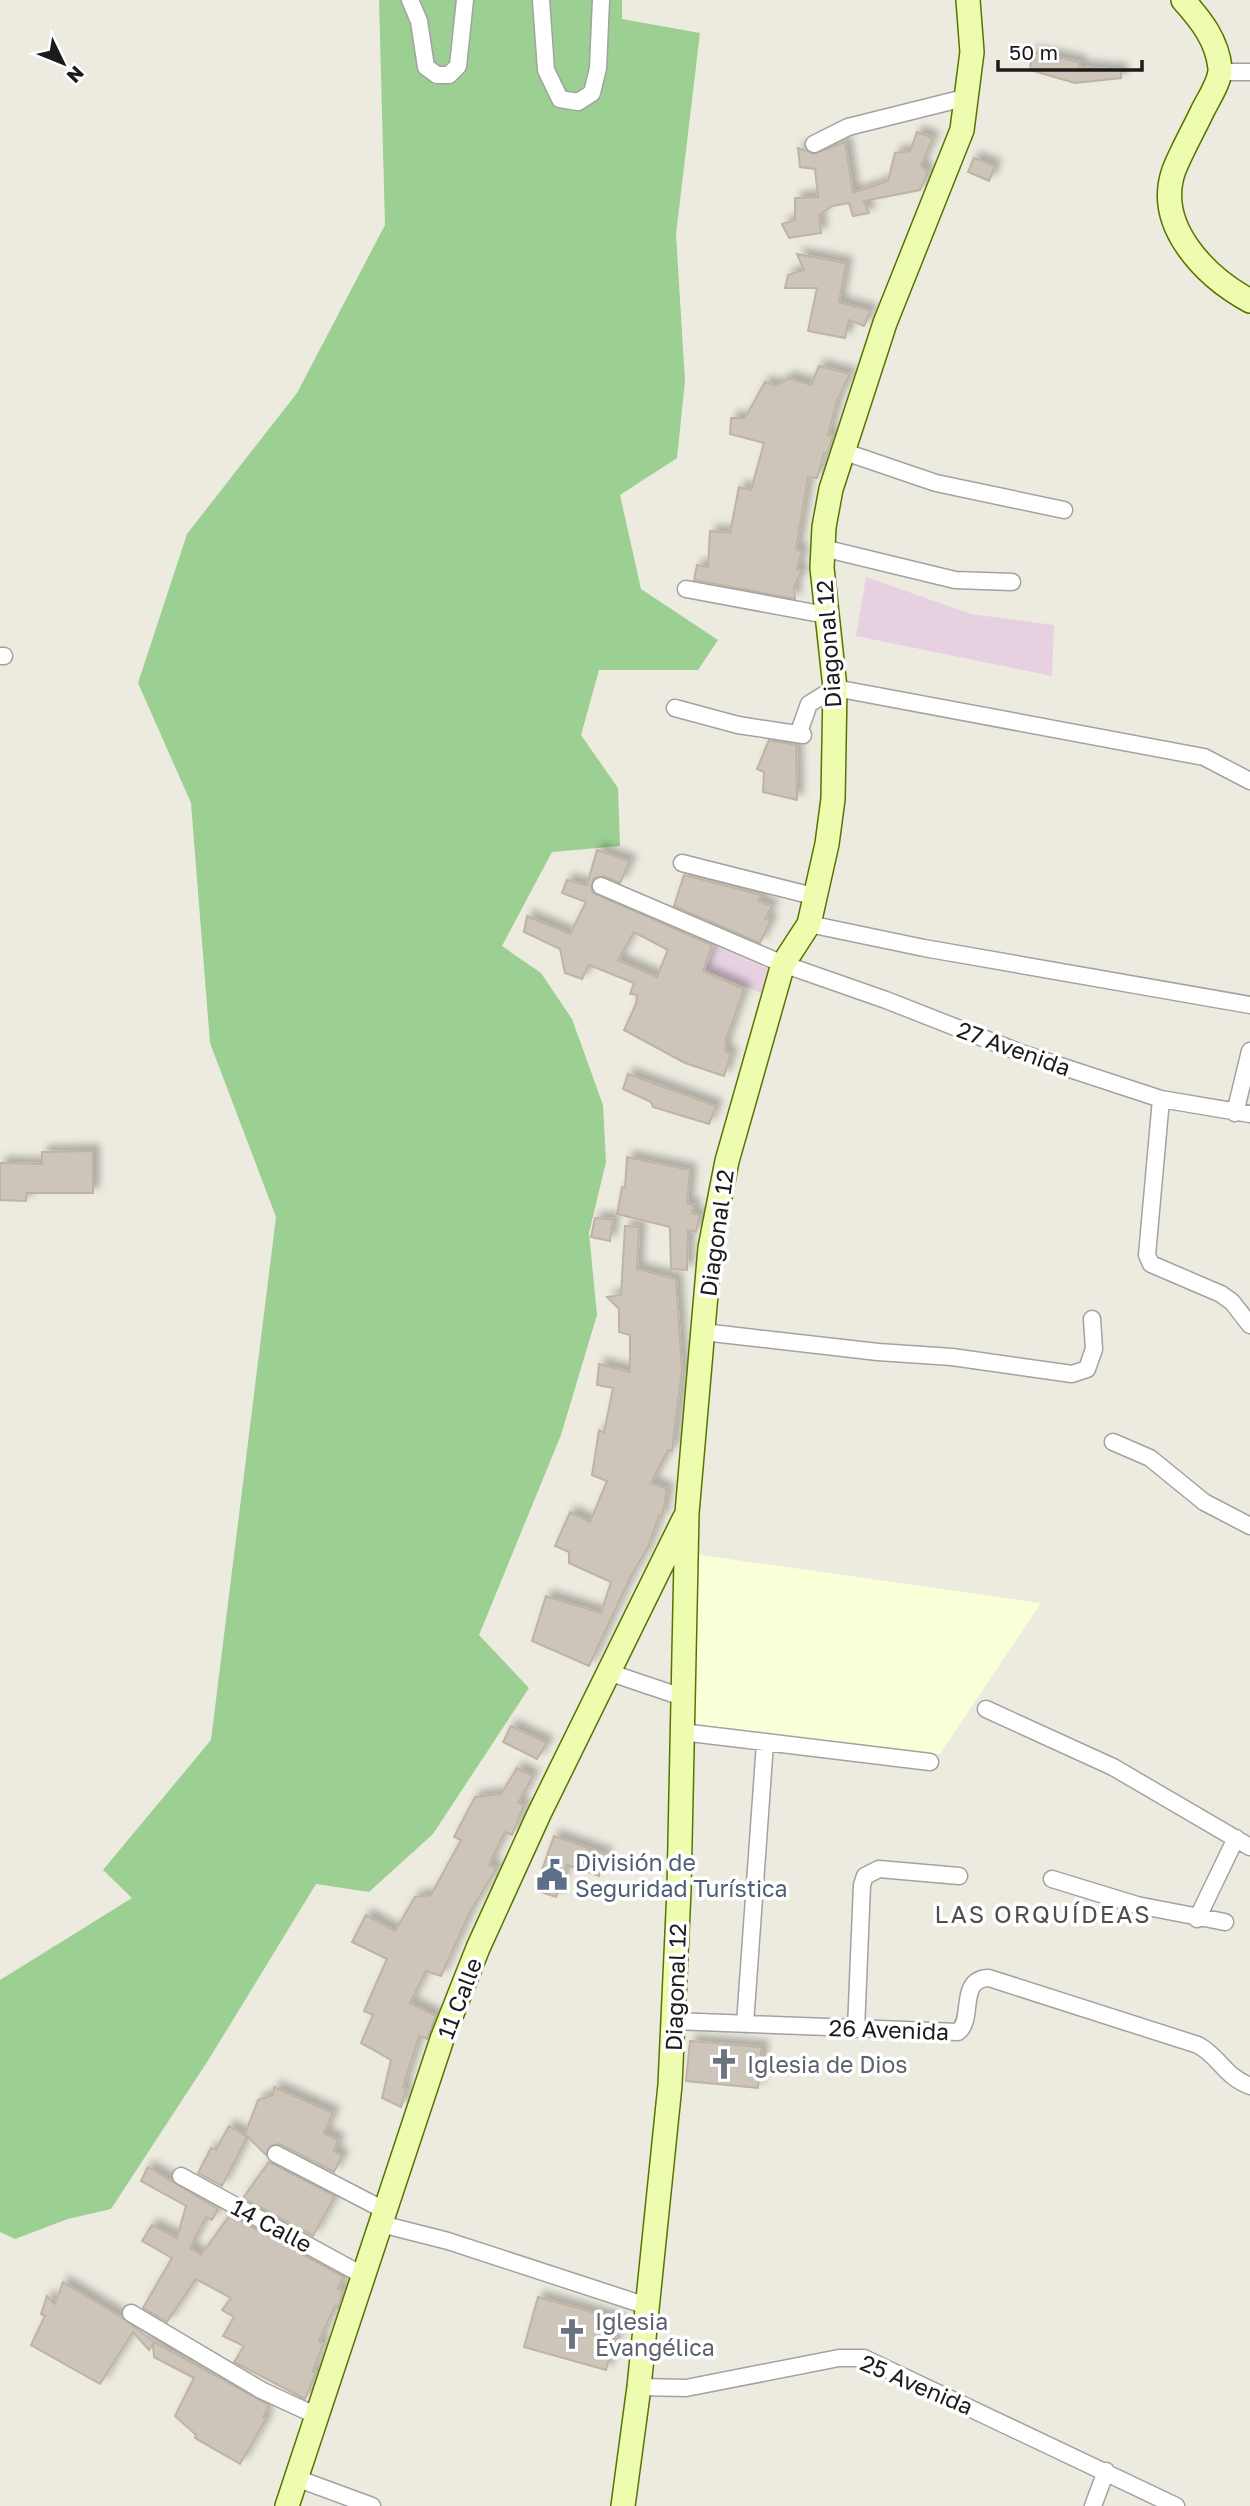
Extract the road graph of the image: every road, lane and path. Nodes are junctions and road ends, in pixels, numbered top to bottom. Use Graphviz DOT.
graph roads {
  1 [pos="410,0"];
  2 [pos="465,0"];
  3 [pos="541,0"];
  4 [pos="601,0"];
  5 [pos="968,0"];
  6 [pos="1183,0"];
  7 [pos="1220,72"];
  8 [pos="1250,72"];
  9 [pos="968,97"];
  10 [pos="814,144"];
  11 [pos="1250,302"];
  12 [pos="842,451"];
  13 [pos="1064,510"];
  14 [pos="823,548"];
  15 [pos="1012,582"];
  16 [pos="687,589"];
  17 [pos="826,615"];
  18 [pos="835,688"];
  19 [pos="675,708"];
  20 [pos="803,735"];
  21 [pos="832,738"];
  22 [pos="1250,781"];
  23 [pos="682,863"];
  24 [pos="601,886"];
  25 [pos="817,897"];
  26 [pos="809,924"];
  27 [pos="783,964"];
  28 [pos="1250,1005"];
  29 [pos="1250,1051"];
  30 [pos="1161,1099"];
  31 [pos="1243,1114"];
  32 [pos="1093,1319"];
  33 [pos="1250,1325"];
  34 [pos="703,1332"];
  35 [pos="1113,1442"];
  36 [pos="687,1513"];
  37 [pos="1250,1526"];
  38 [pos="608,1672"];
  39 [pos="682,1697"];
  40 [pos="986,1709"];
  41 [pos="681,1732"];
  42 [pos="765,1743"];
  43 [pos="930,1762"];
  44 [pos="1236,1838"];
  45 [pos="1250,1847"];
  46 [pos="959,1876"];
  47 [pos="1052,1879"];
  48 [pos="1197,1919"];
  49 [pos="1225,1922"];
  50 [pos="674,2021"];
  51 [pos="745,2024"];
  52 [pos="856,2029"];
  53 [pos="1250,2086"];
  54 [pos="276,2154"];
  55 [pos="181,2176"];
  56 [pos="383,2218"];
  57 [pos="364,2276"];
  58 [pos="647,2306"];
  59 [pos="131,2313"];
  60 [pos="639,2387"];
  61 [pos="317,2416"];
  62 [pos="1106,2471"];
  63 [pos="296,2478"];
  64 [pos="287,2506"];
  65 [pos="372,2506"];
  66 [pos="623,2506"];
  67 [pos="1093,2506"];
  68 [pos="1176,2506"];
  1 -- 2 [label="street"];
  3 -- 4 [label="street"];
  5 -- 9 [label="main road, Diagonal 12"];
  6 -- 7 [label="main road"];
  7 -- 8 [label="street"];
  7 -- 11 [label="main road"];
  9 -- 10 [label="street"];
  9 -- 12 [label="main road, Diagonal 12"];
  12 -- 13 [label="street"];
  12 -- 14 [label="main road, Diagonal 12"];
  14 -- 15 [label="street"];
  14 -- 17 [label="main road, Diagonal 12"];
  16 -- 17 [label="street"];
  17 -- 18 [label="main road, Diagonal 12"];
  18 -- 20 [label="street"];
  18 -- 21 [label="main road, Diagonal 12"];
  18 -- 22 [label="street"];
  19 -- 20 [label="street"];
  20 -- 21 [label="street"];
  21 -- 25 [label="main road, Diagonal 12"];
  23 -- 25 [label="street"];
  24 -- 27 [label="street, 27 Avenida"];
  25 -- 26 [label="main road, Diagonal 12"];
  26 -- 27 [label="main road, Diagonal 12"];
  26 -- 28 [label="street"];
  27 -- 30 [label="street, 27 Avenida"];
  27 -- 34 [label="main road, Diagonal 12"];
  29 -- 31 [label="street"];
  30 -- 31 [label="street, 27 Avenida"];
  30 -- 33 [label="street"];
  32 -- 34 [label="street"];
  34 -- 36 [label="main road, Diagonal 12"];
  35 -- 37 [label="street"];
  36 -- 38 [label="main road, 11 Calle"];
  36 -- 39 [label="main road, Diagonal 12"];
  38 -- 39 [label="street"];
  38 -- 56 [label="main road, 11 Calle"];
  39 -- 41 [label="main road, Diagonal 12"];
  40 -- 44 [label="street"];
  41 -- 42 [label="street"];
  41 -- 50 [label="main road, Diagonal 12"];
  42 -- 43 [label="street"];
  42 -- 51 [label="street"];
  44 -- 45 [label="street"];
  44 -- 48 [label="street"];
  46 -- 52 [label="street"];
  47 -- 48 [label="street"];
  48 -- 49 [label="street"];
  50 -- 51 [label="street, 26 Avenida"];
  50 -- 58 [label="main road, Diagonal 12"];
  51 -- 52 [label="street, 26 Avenida"];
  52 -- 53 [label="street, 26 Avenida"];
  54 -- 56 [label="street"];
  55 -- 57 [label="street, 14 Calle"];
  56 -- 57 [label="main road, 11 Calle"];
  56 -- 58 [label="street"];
  57 -- 61 [label="main road, 11 Calle"];
  58 -- 60 [label="main road, Diagonal 12"];
  59 -- 61 [label="street"];
  60 -- 62 [label="street, 25 Avenida"];
  60 -- 66 [label="main road, Diagonal 12"];
  61 -- 63 [label="main road, 11 Calle"];
  62 -- 67 [label="street"];
  62 -- 68 [label="street, 25 Avenida"];
  63 -- 64 [label="main road, 11 Calle"];
  63 -- 65 [label="street"];
}
